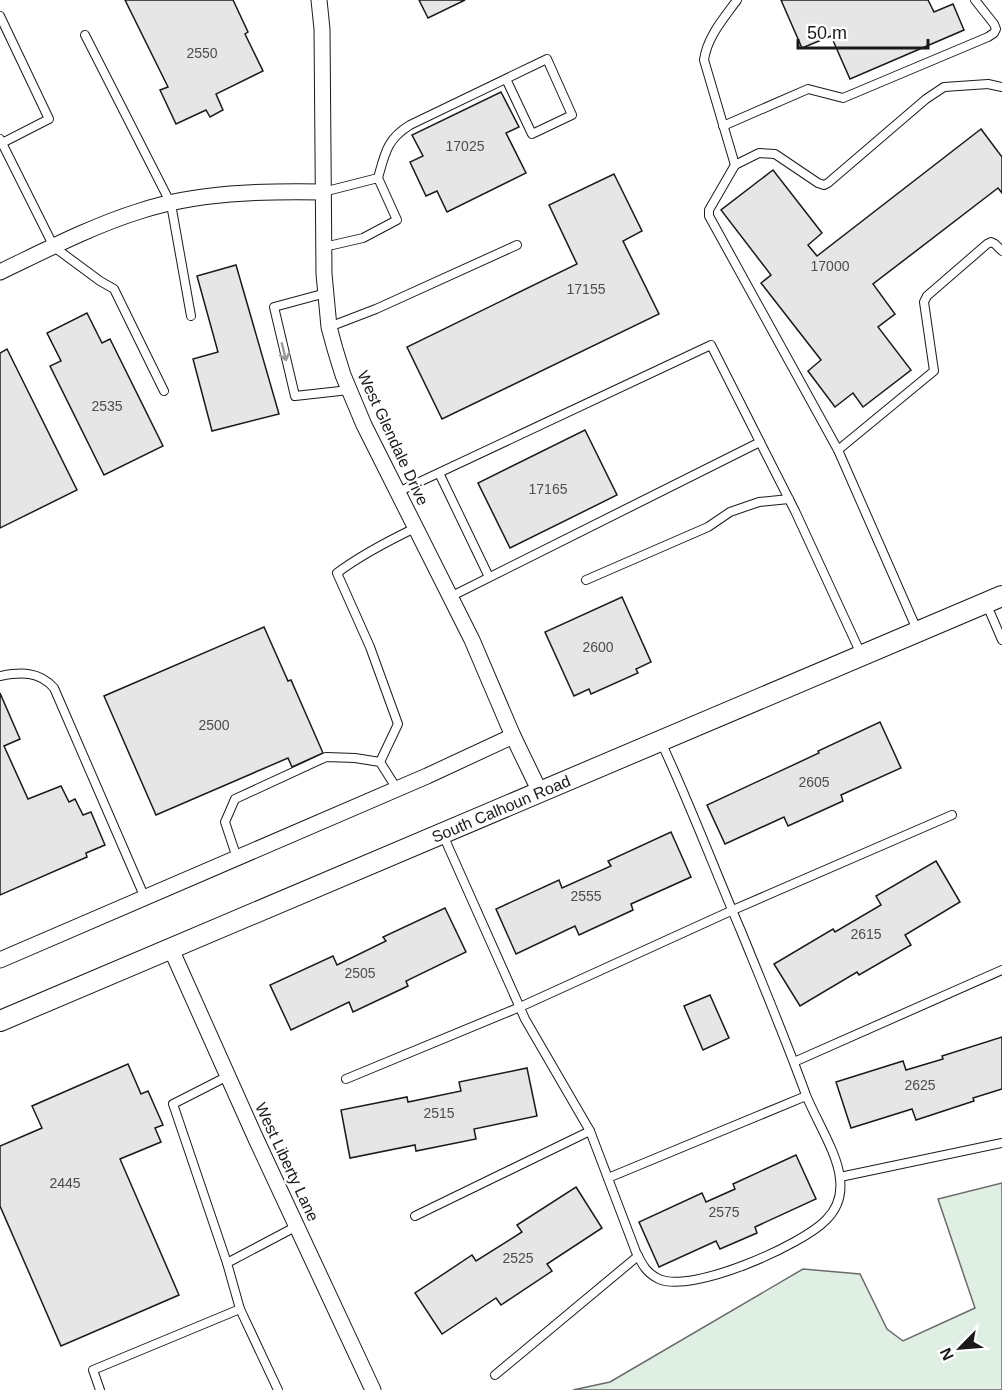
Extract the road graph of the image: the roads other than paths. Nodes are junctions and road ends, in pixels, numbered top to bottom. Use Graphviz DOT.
graph roads {
  1 [pos="319,0"];
  2 [pos="737,0"];
  3 [pos="975,0"];
  4 [pos="0,16"];
  5 [pos="85,35"];
  6 [pos="506,79"];
  7 [pos="1002,87"];
  8 [pos="723,126"];
  9 [pos="1,141"];
  10 [pos="735,165"];
  11 [pos="378,178"];
  12 [pos="323,192"];
  13 [pos="171,204"];
  14 [pos="517,245"];
  15 [pos="54,247"];
  16 [pos="324,247"];
  17 [pos="1002,251"];
  18 [pos="0,272"];
  19 [pos="326,293"];
  20 [pos="191,316"];
  21 [pos="329,327"];
  22 [pos="350,390"];
  23 [pos="164,391"];
  24 [pos="760,442"];
  25 [pos="838,450"];
  26 [pos="440,472"];
  27 [pos="398,492"];
  28 [pos="789,499"];
  29 [pos="415,528"];
  30 [pos="489,578"];
  31 [pos="586,580"];
  32 [pos="450,597"];
  33 [pos="994,600"];
  34 [pos="918,632"];
  35 [pos="1002,640"];
  36 [pos="862,656"];
  37 [pos="0,676"];
  38 [pos="513,736"];
  39 [pos="661,741"];
  40 [pos="380,762"];
  41 [pos="397,789"];
  42 [pos="540,792"];
  43 [pos="952,815"];
  44 [pos="443,834"];
  45 [pos="237,858"];
  46 [pos="145,898"];
  47 [pos="733,910"];
  48 [pos="171,949"];
  49 [pos="0,960"];
  50 [pos="1002,970"];
  51 [pos="520,1007"];
  52 [pos="0,1022"];
  53 [pos="794,1062"];
  54 [pos="228,1076"];
  55 [pos="346,1079"];
  56 [pos="806,1096"];
  57 [pos="590,1131"];
  58 [pos="1002,1143"];
  59 [pos="840,1177"];
  60 [pos="608,1178"];
  61 [pos="415,1216"];
  62 [pos="297,1226"];
  63 [pos="638,1256"];
  64 [pos="227,1263"];
  65 [pos="240,1309"];
  66 [pos="495,1375"];
  67 [pos="370,1389"];
  68 [pos="100,1390"];
  69 [pos="278,1390"];
  1 -- 12 [label="street, West Glendale Drive"];
  2 -- 8 [label="lane"];
  3 -- 8 [label="lane"];
  4 -- 9 [label="lane"];
  5 -- 13 [label="lane"];
  6 -- 6 [label="lane"];
  6 -- 11 [label="lane"];
  7 -- 10 [label="lane"];
  8 -- 10 [label="lane"];
  9 -- 15 [label="lane"];
  10 -- 25 [label="lane"];
  11 -- 12 [label="lane"];
  11 -- 16 [label="lane"];
  12 -- 13 [label="street"];
  12 -- 16 [label="street, West Glendale Drive"];
  13 -- 15 [label="street"];
  13 -- 20 [label="lane"];
  14 -- 21 [label="lane"];
  15 -- 18 [label="street"];
  15 -- 23 [label="lane"];
  16 -- 19 [label="street, West Glendale Drive"];
  17 -- 25 [label="lane"];
  19 -- 21 [label="street, West Glendale Drive"];
  19 -- 22 [label="lane, one-way"];
  21 -- 22 [label="street, West Glendale Drive"];
  22 -- 27 [label="street, West Glendale Drive"];
  24 -- 26 [label="lane"];
  24 -- 28 [label="lane"];
  24 -- 30 [label="lane"];
  25 -- 34 [label="lane"];
  26 -- 27 [label="lane"];
  26 -- 30 [label="lane"];
  27 -- 29 [label="street, West Glendale Drive"];
  28 -- 31 [label="lane"];
  28 -- 36 [label="lane"];
  29 -- 32 [label="street, West Glendale Drive"];
  29 -- 40 [label="lane"];
  30 -- 32 [label="lane"];
  32 -- 38 [label="street, West Glendale Drive"];
  33 -- 34 [label="street, South Calhoun Road"];
  33 -- 35 [label="lane"];
  34 -- 36 [label="street, South Calhoun Road"];
  36 -- 39 [label="street, South Calhoun Road"];
  37 -- 46 [label="lane"];
  38 -- 41 [label="street"];
  38 -- 42 [label="street, West Glendale Drive"];
  39 -- 42 [label="street, South Calhoun Road"];
  39 -- 47 [label="lane"];
  40 -- 41 [label="lane"];
  40 -- 45 [label="lane"];
  41 -- 45 [label="street"];
  42 -- 44 [label="street, South Calhoun Road"];
  43 -- 47 [label="lane"];
  44 -- 48 [label="street, South Calhoun Road"];
  44 -- 51 [label="lane"];
  45 -- 46 [label="street"];
  46 -- 49 [label="street"];
  47 -- 51 [label="lane"];
  47 -- 53 [label="lane"];
  48 -- 52 [label="street, South Calhoun Road"];
  48 -- 54 [label="street, West Liberty Lane"];
  50 -- 53 [label="lane"];
  51 -- 55 [label="lane"];
  51 -- 57 [label="lane"];
  53 -- 56 [label="lane"];
  54 -- 62 [label="street, West Liberty Lane"];
  54 -- 64 [label="lane"];
  56 -- 59 [label="lane"];
  56 -- 60 [label="lane"];
  57 -- 60 [label="lane"];
  57 -- 61 [label="lane"];
  58 -- 59 [label="lane"];
  59 -- 63 [label="lane"];
  60 -- 63 [label="lane"];
  62 -- 64 [label="lane"];
  62 -- 67 [label="street, West Liberty Lane"];
  63 -- 66 [label="lane"];
  64 -- 65 [label="lane"];
  65 -- 68 [label="lane"];
  65 -- 69 [label="lane"];
}
